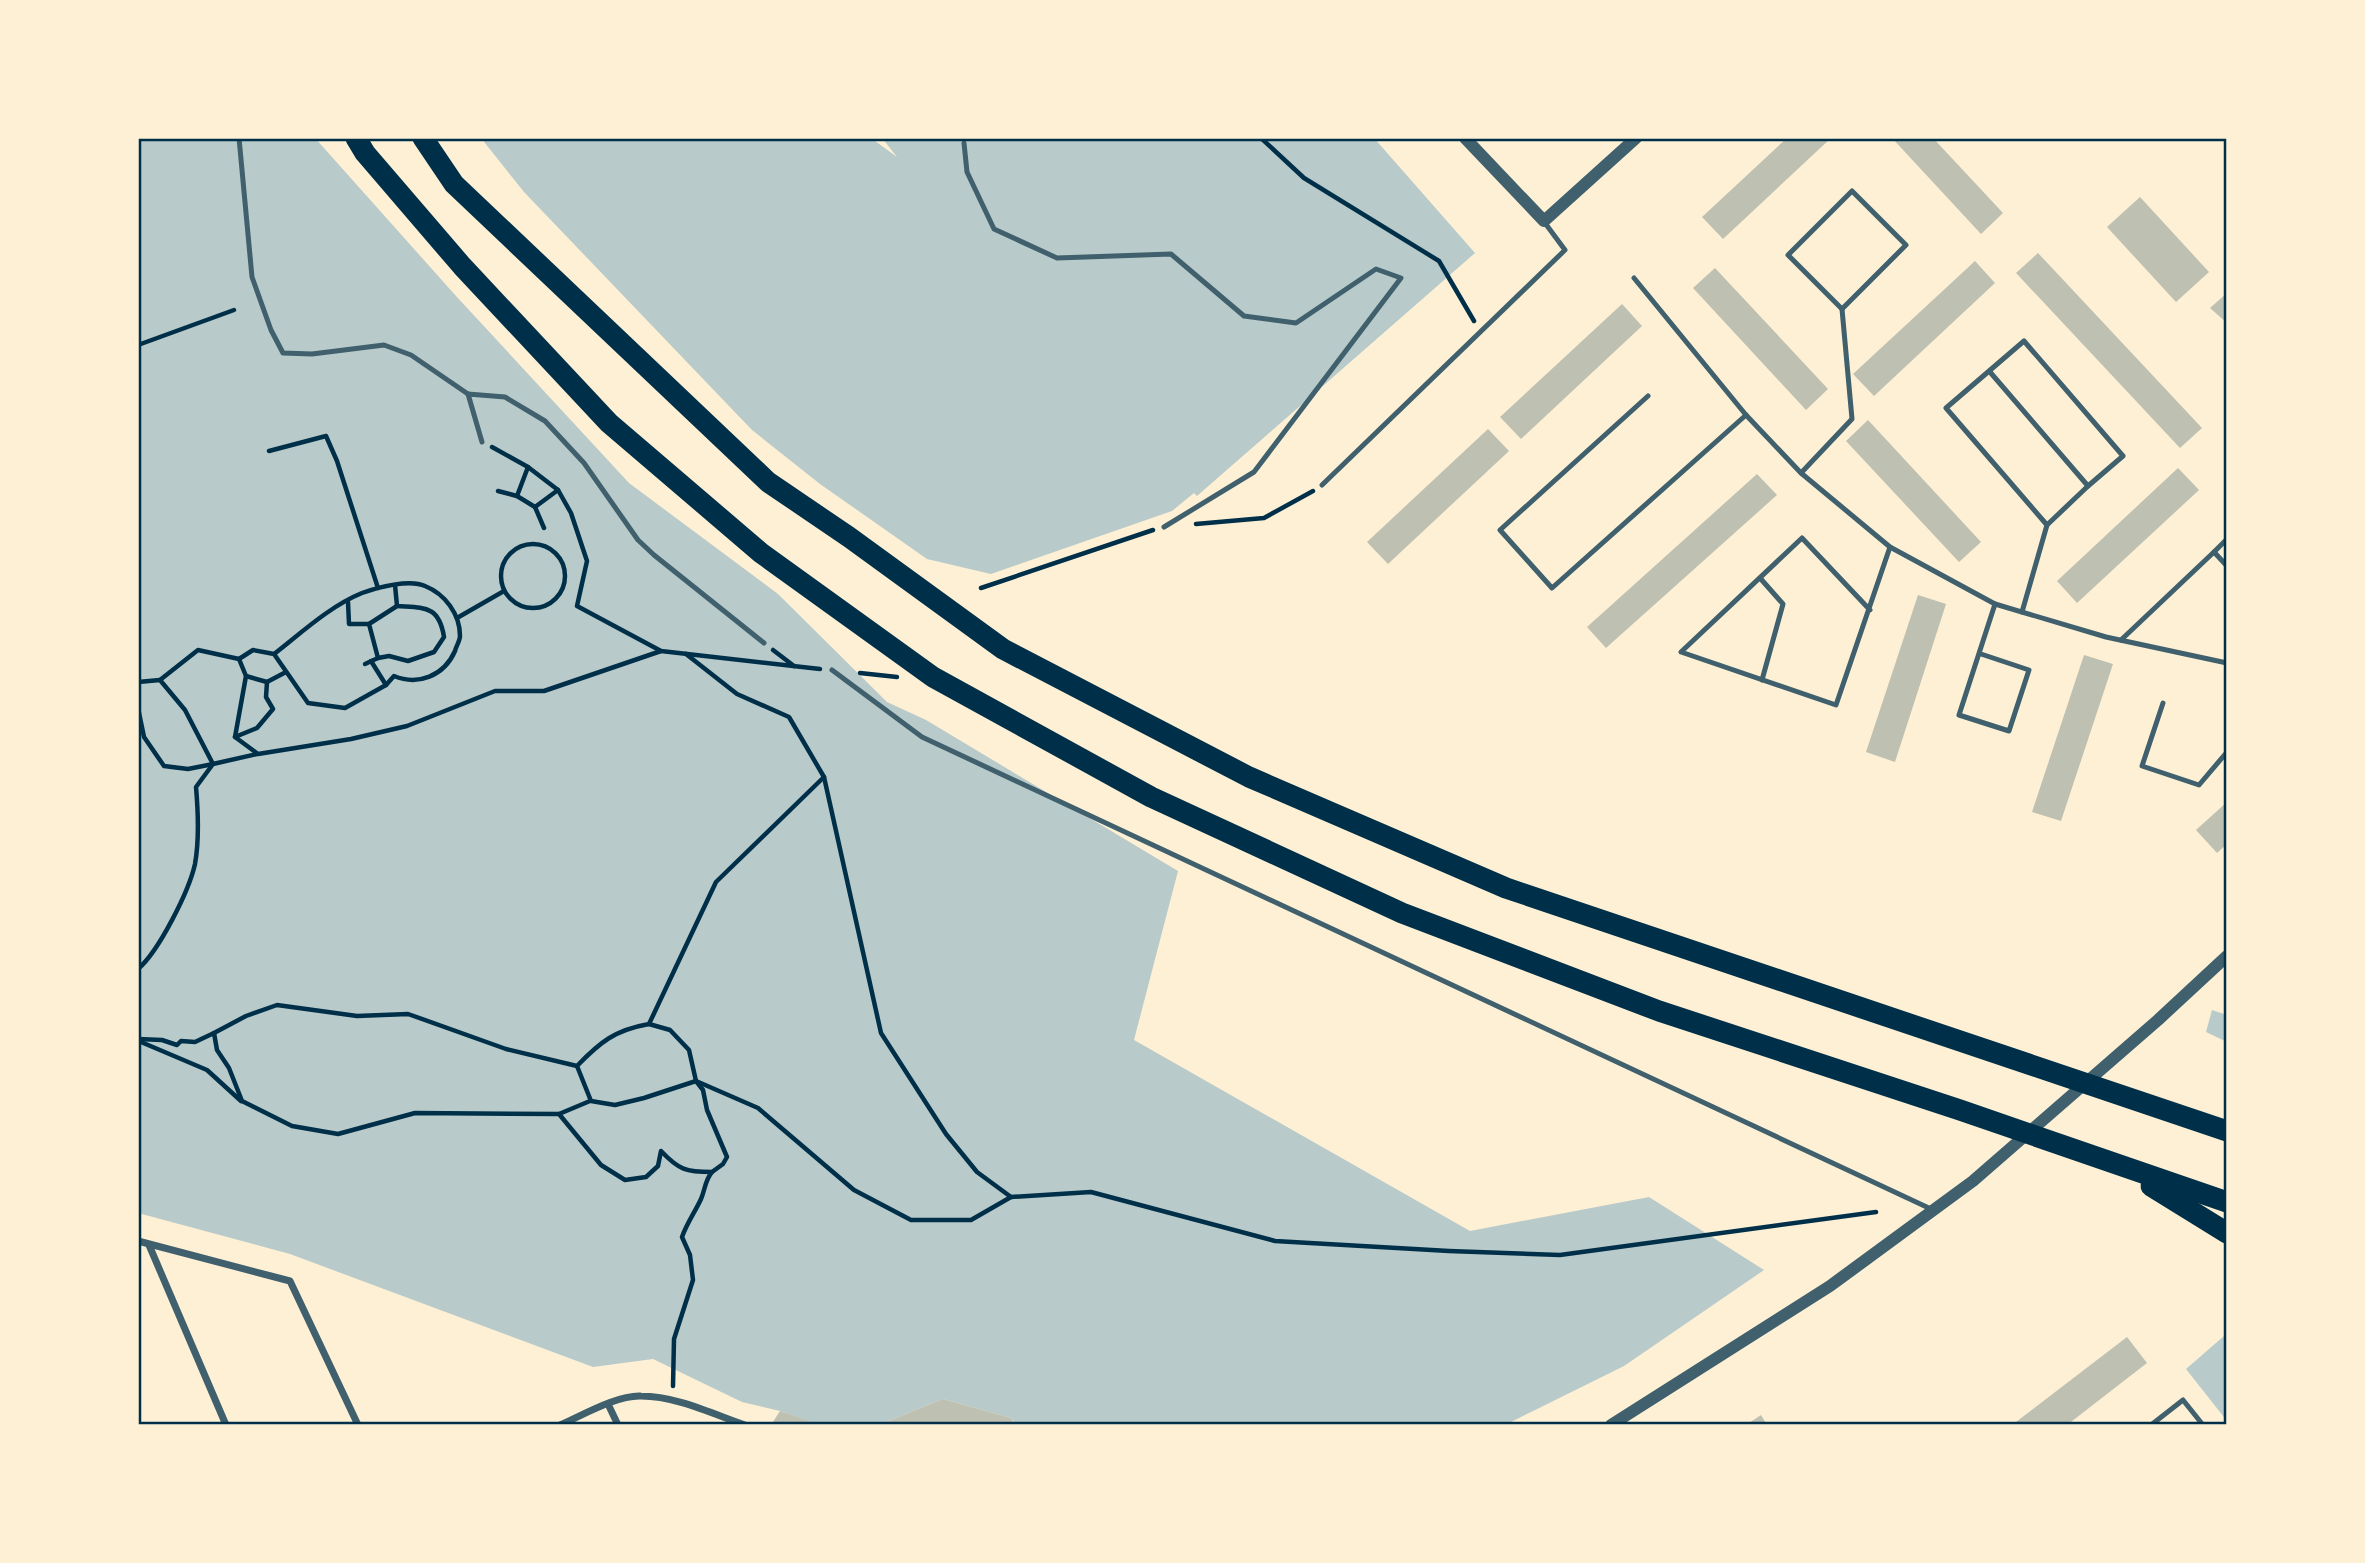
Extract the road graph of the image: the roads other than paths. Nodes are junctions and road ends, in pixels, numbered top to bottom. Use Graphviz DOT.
graph roads {
  1 [pos="239,138"];
  2 [pos="356,138"];
  3 [pos="423,138"];
  4 [pos="1465,138"];
  5 [pos="1636,138"];
  6 [pos="964,143"];
  7 [pos="1544,221"];
  8 [pos="1634,278"];
  9 [pos="1842,309"];
  10 [pos="1990,372"];
  11 [pos="468,394"];
  12 [pos="1648,396"];
  13 [pos="1745,415"];
  14 [pos="482,442"];
  15 [pos="1801,473"];
  16 [pos="1322,485"];
  17 [pos="2088,486"];
  18 [pos="2047,525"];
  19 [pos="1164,527"];
  20 [pos="2227,539"];
  21 [pos="1890,547"];
  22 [pos="2214,552"];
  23 [pos="2227,566"];
  24 [pos="1760,578"];
  25 [pos="1995,604"];
  26 [pos="1870,610"];
  27 [pos="2022,612"];
  28 [pos="2121,640"];
  29 [pos="764,643"];
  30 [pos="1981,654"];
  31 [pos="2227,663"];
  32 [pos="832,670"];
  33 [pos="1762,680"];
  34 [pos="2163,703"];
  35 [pos="2227,752"];
  36 [pos="2227,956"];
  37 [pos="2227,1131"];
  38 [pos="2117,1164"];
  39 [pos="2227,1202"];
  40 [pos="1933,1210"];
  41 [pos="2227,1233"];
  42 [pos="138,1241"];
  43 [pos="149,1245"];
  44 [pos="608,1404"];
  45 [pos="226,1425"];
  46 [pos="358,1425"];
  47 [pos="560,1425"];
  48 [pos="618,1425"];
  49 [pos="745,1425"];
  50 [pos="1611,1425"];
  51 [pos="2151,1425"];
  52 [pos="2203,1425"];
  1 -- 11 [label="lane"];
  2 -- 38 [label="highway"];
  3 -- 37 [label="highway"];
  4 -- 7 [label="street"];
  5 -- 7 [label="street"];
  6 -- 19 [label="lane"];
  7 -- 16 [label="lane"];
  8 -- 13 [label="lane"];
  9 -- 9 [label="lane"];
  9 -- 15 [label="lane"];
  10 -- 17 [label="lane"];
  10 -- 17 [label="lane"];
  10 -- 18 [label="lane"];
  11 -- 14 [label="lane"];
  11 -- 29 [label="lane"];
  12 -- 13 [label="lane"];
  13 -- 15 [label="lane"];
  15 -- 21 [label="lane"];
  17 -- 18 [label="lane"];
  18 -- 27 [label="lane"];
  20 -- 22 [label="lane"];
  21 -- 25 [label="lane"];
  21 -- 26 [label="lane"];
  22 -- 23 [label="lane"];
  22 -- 28 [label="lane"];
  24 -- 26 [label="lane"];
  24 -- 33 [label="lane"];
  24 -- 33 [label="lane"];
  25 -- 27 [label="lane"];
  25 -- 30 [label="lane"];
  26 -- 33 [label="lane"];
  27 -- 28 [label="lane"];
  28 -- 31 [label="lane"];
  30 -- 30 [label="lane"];
  32 -- 40 [label="lane"];
  34 -- 35 [label="lane"];
  36 -- 40 [label="street"];
  38 -- 39 [label="highway"];
  38 -- 41 [label="highway"];
  40 -- 50 [label="street"];
  42 -- 43 [label="street"];
  43 -- 45 [label="street"];
  43 -- 46 [label="street"];
  44 -- 47 [label="street"];
  44 -- 48 [label="street"];
  44 -- 49 [label="street"];
  51 -- 52 [label="lane"];
}
